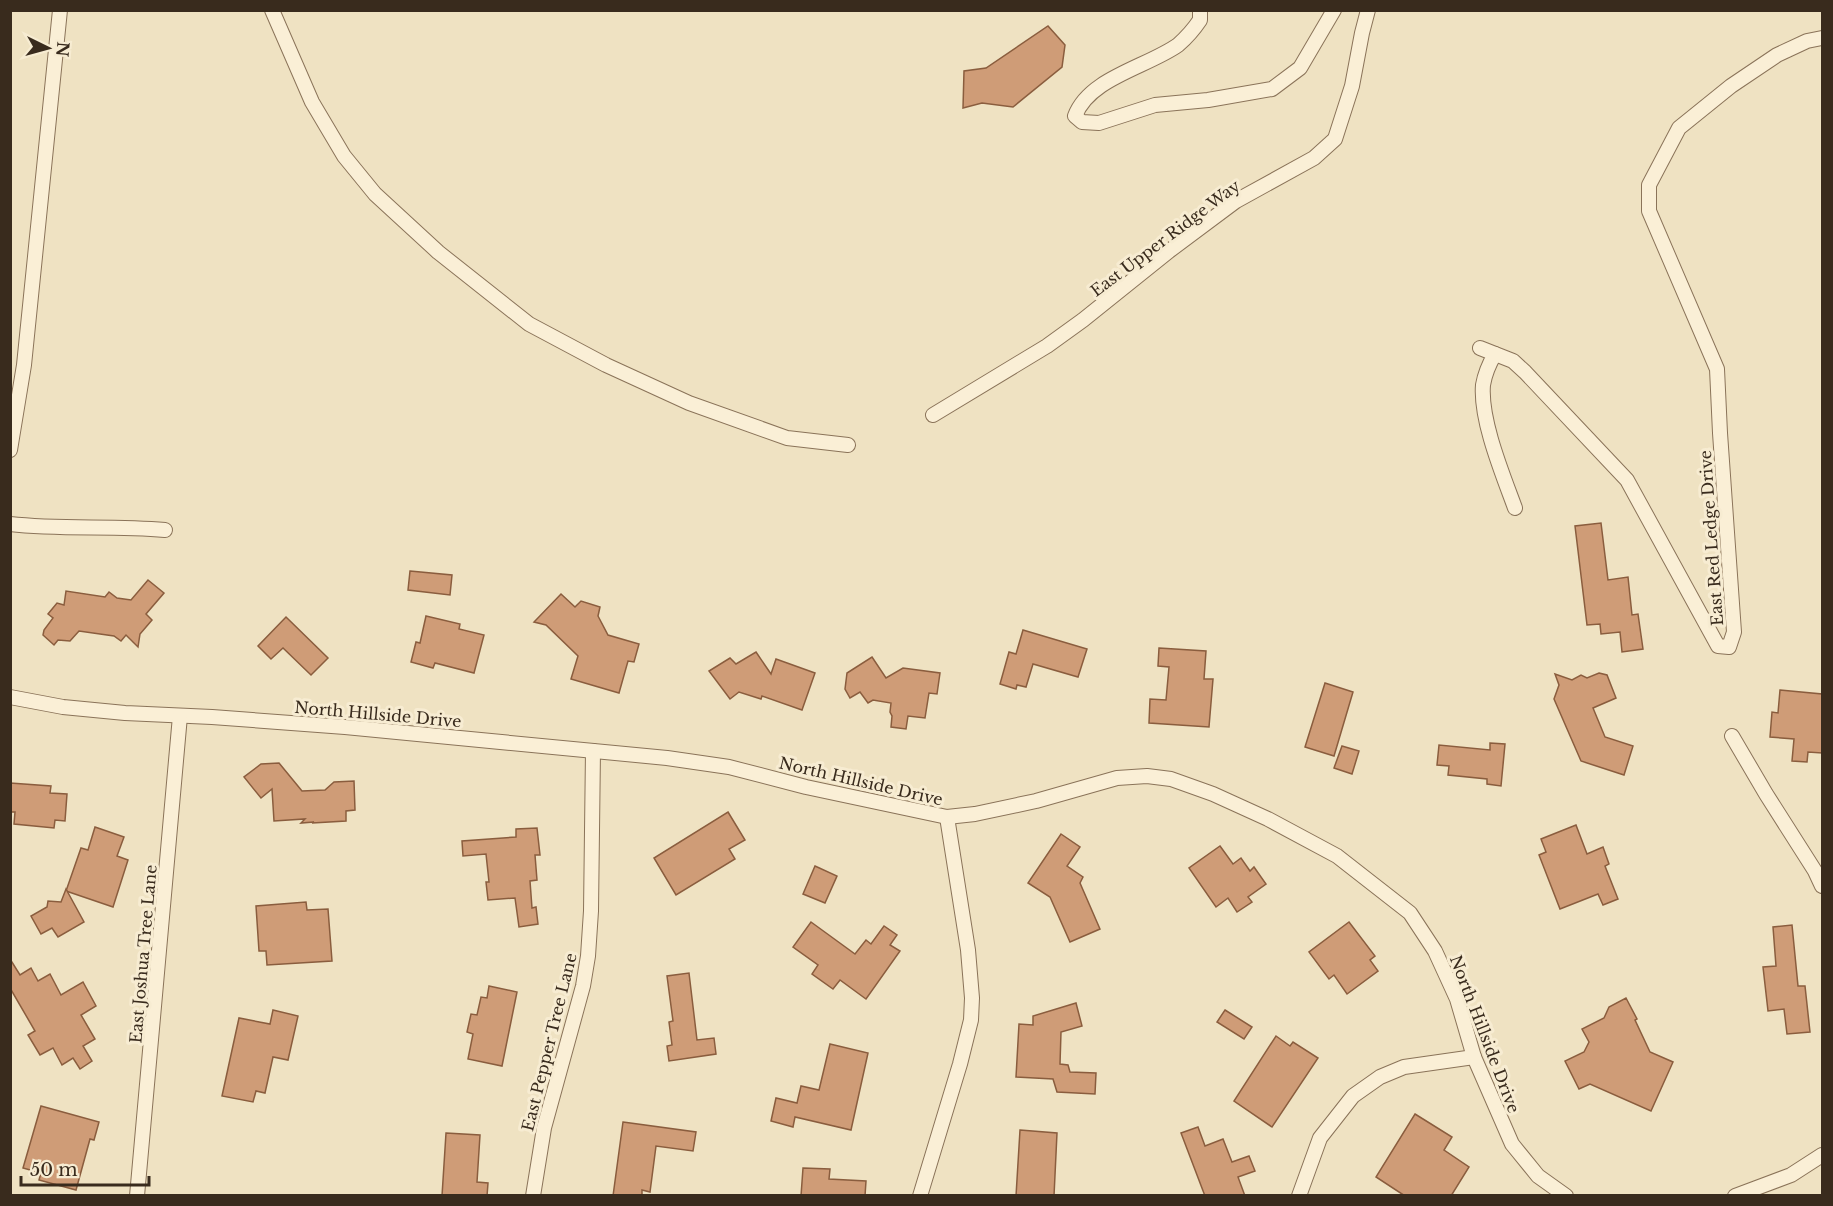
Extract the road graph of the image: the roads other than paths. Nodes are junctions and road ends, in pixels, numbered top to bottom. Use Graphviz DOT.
graph roads {
  1 [pos="60,10"];
  2 [pos="272,10"];
  3 [pos="1200,10"];
  4 [pos="1334,10"];
  5 [pos="1368,10"];
  6 [pos="1822,38"];
  7 [pos="1480,348"];
  8 [pos="1495,354"];
  9 [pos="933,415"];
  10 [pos="848,445"];
  11 [pos="10,450"];
  12 [pos="1515,508"];
  13 [pos="10,524"];
  14 [pos="165,530"];
  15 [pos="10,697"];
  16 [pos="180,716"];
  17 [pos="1732,736"];
  18 [pos="593,751"];
  19 [pos="947,817"];
  20 [pos="1822,886"];
  21 [pos="1474,1057"];
  22 [pos="1822,1155"];
  23 [pos="137,1196"];
  24 [pos="533,1196"];
  25 [pos="920,1196"];
  26 [pos="1299,1196"];
  27 [pos="1566,1196"];
  28 [pos="1735,1196"];
  1 -- 11 [label="street"];
  2 -- 10 [label="street"];
  3 -- 4 [label="street"];
  5 -- 9 [label="street, East Upper Ridge Way"];
  6 -- 8 [label="street, East Red Ledge Drive"];
  7 -- 8 [label="street, East Red Ledge Drive"];
  8 -- 12 [label="street"];
  13 -- 14 [label="street"];
  15 -- 16 [label="street, North Hillside Drive"];
  16 -- 18 [label="street, North Hillside Drive"];
  16 -- 23 [label="street, East Joshua Tree Lane"];
  17 -- 20 [label="street"];
  18 -- 19 [label="street, North Hillside Drive"];
  18 -- 24 [label="street, East Pepper Tree Lane"];
  19 -- 21 [label="street, North Hillside Drive"];
  19 -- 25 [label="street"];
  21 -- 26 [label="street"];
  21 -- 27 [label="street, North Hillside Drive"];
  22 -- 28 [label="street"];
}
